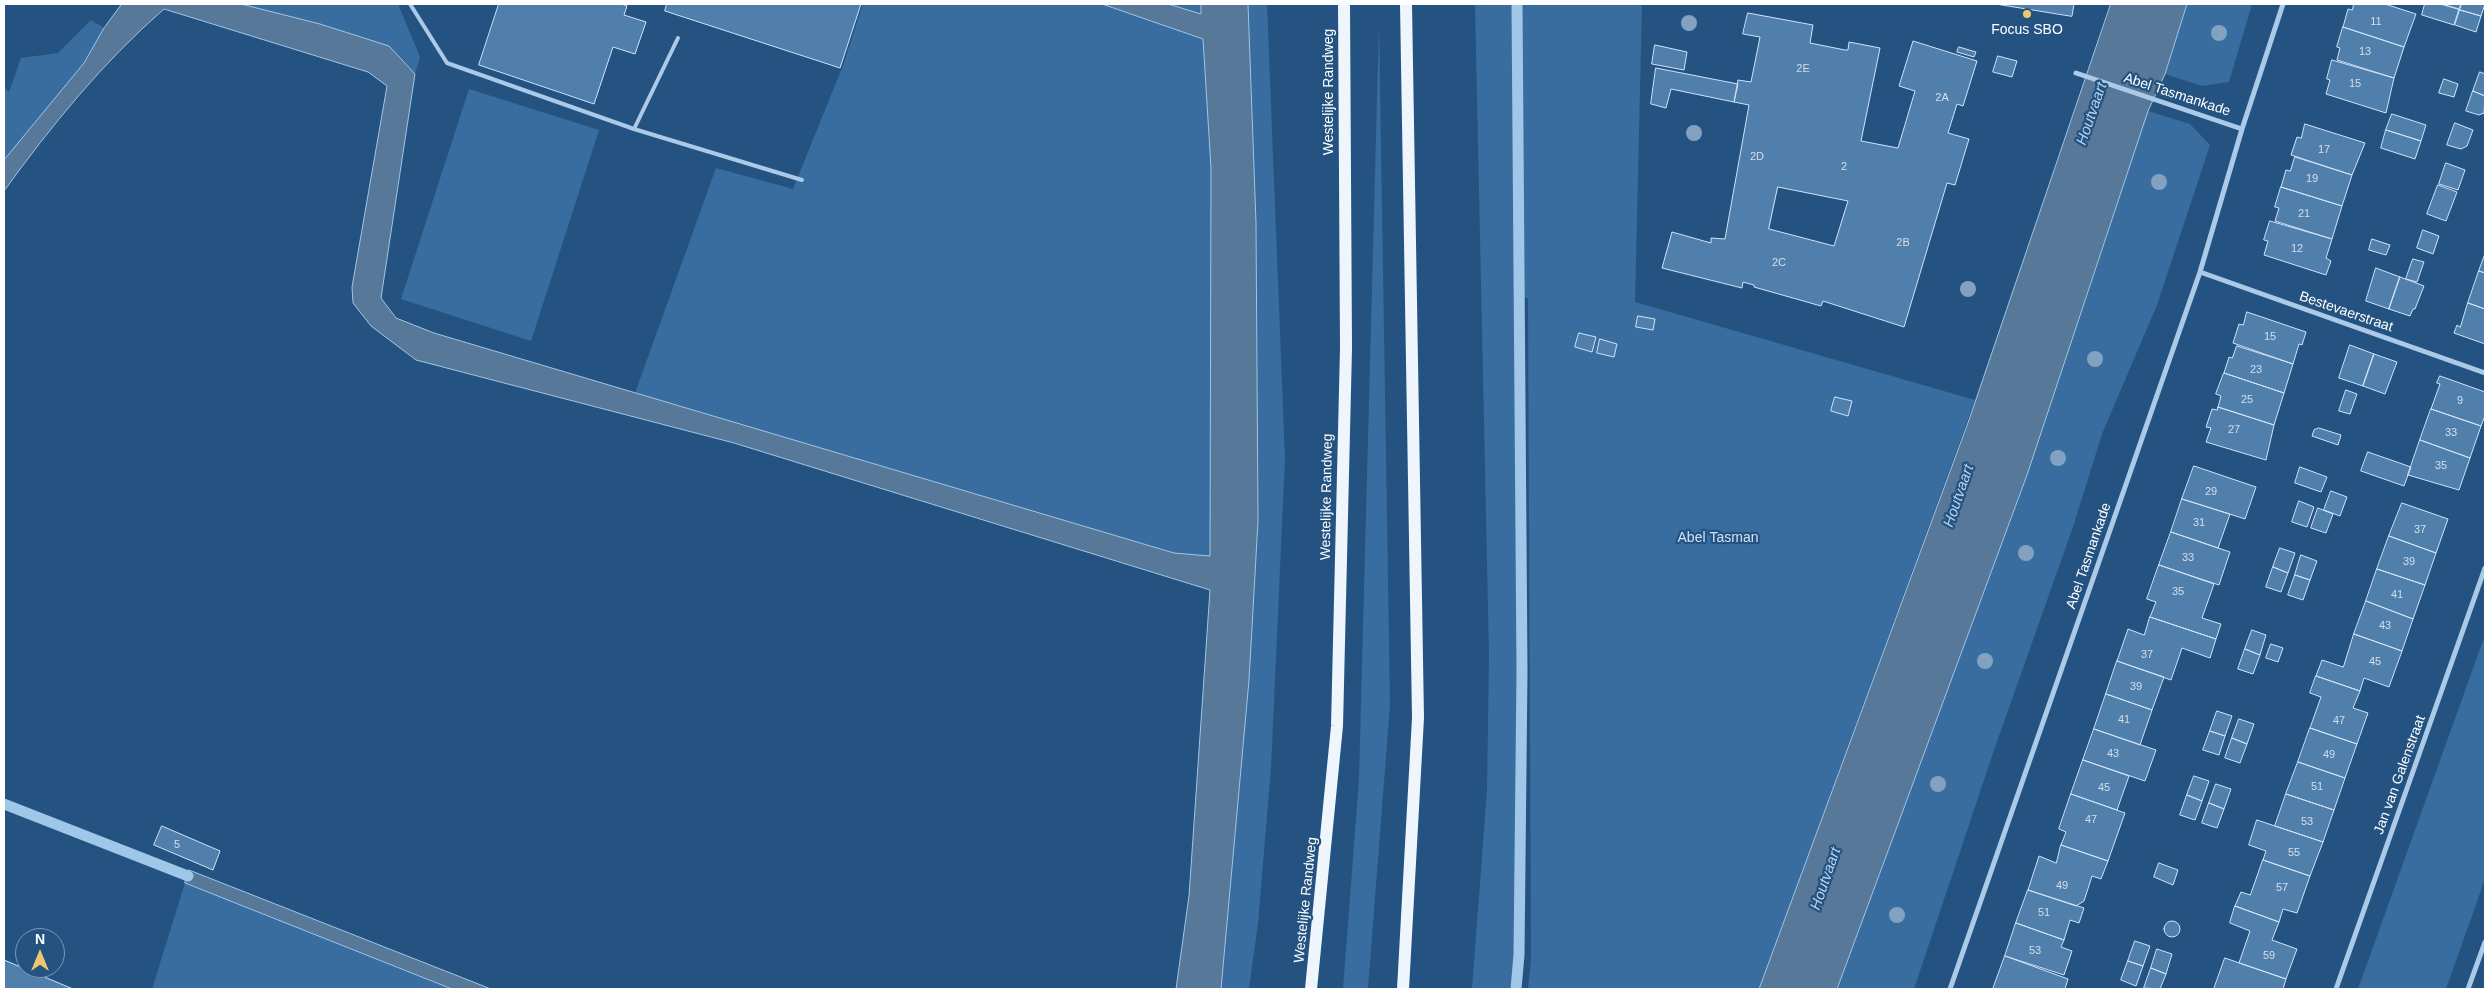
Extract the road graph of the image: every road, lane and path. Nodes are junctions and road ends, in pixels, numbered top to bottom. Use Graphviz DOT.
graph roads {
  1 [pos="410,4"];
  2 [pos="1344,4"];
  3 [pos="1406,4"];
  4 [pos="2283,4"];
  5 [pos="678,38"];
  6 [pos="2076,74"];
  7 [pos="2242,128"];
  8 [pos="634,129"];
  9 [pos="802,180"];
  10 [pos="2200,272"];
  11 [pos="2485,373"];
  12 [pos="2485,568"];
  13 [pos="2485,942"];
  14 [pos="1312,989"];
  15 [pos="1403,989"];
  16 [pos="1950,989"];
  17 [pos="2336,989"];
  18 [pos="2468,989"];
  1 -- 8 [label="lane"];
  2 -- 14 [label="main road, Westelijke Randweg"];
  3 -- 15 [label="main road"];
  4 -- 7 [label="street, Abel Tasmankade"];
  5 -- 8 [label="lane"];
  6 -- 7 [label="street, Abel Tasmankade"];
  7 -- 10 [label="street, Abel Tasmankade"];
  8 -- 9 [label="lane"];
  10 -- 11 [label="street, Bestevaerstraat"];
  10 -- 16 [label="street, Abel Tasmankade"];
  12 -- 17 [label="street, Jan van Galenstraat"];
  13 -- 18 [label="street"];
}
